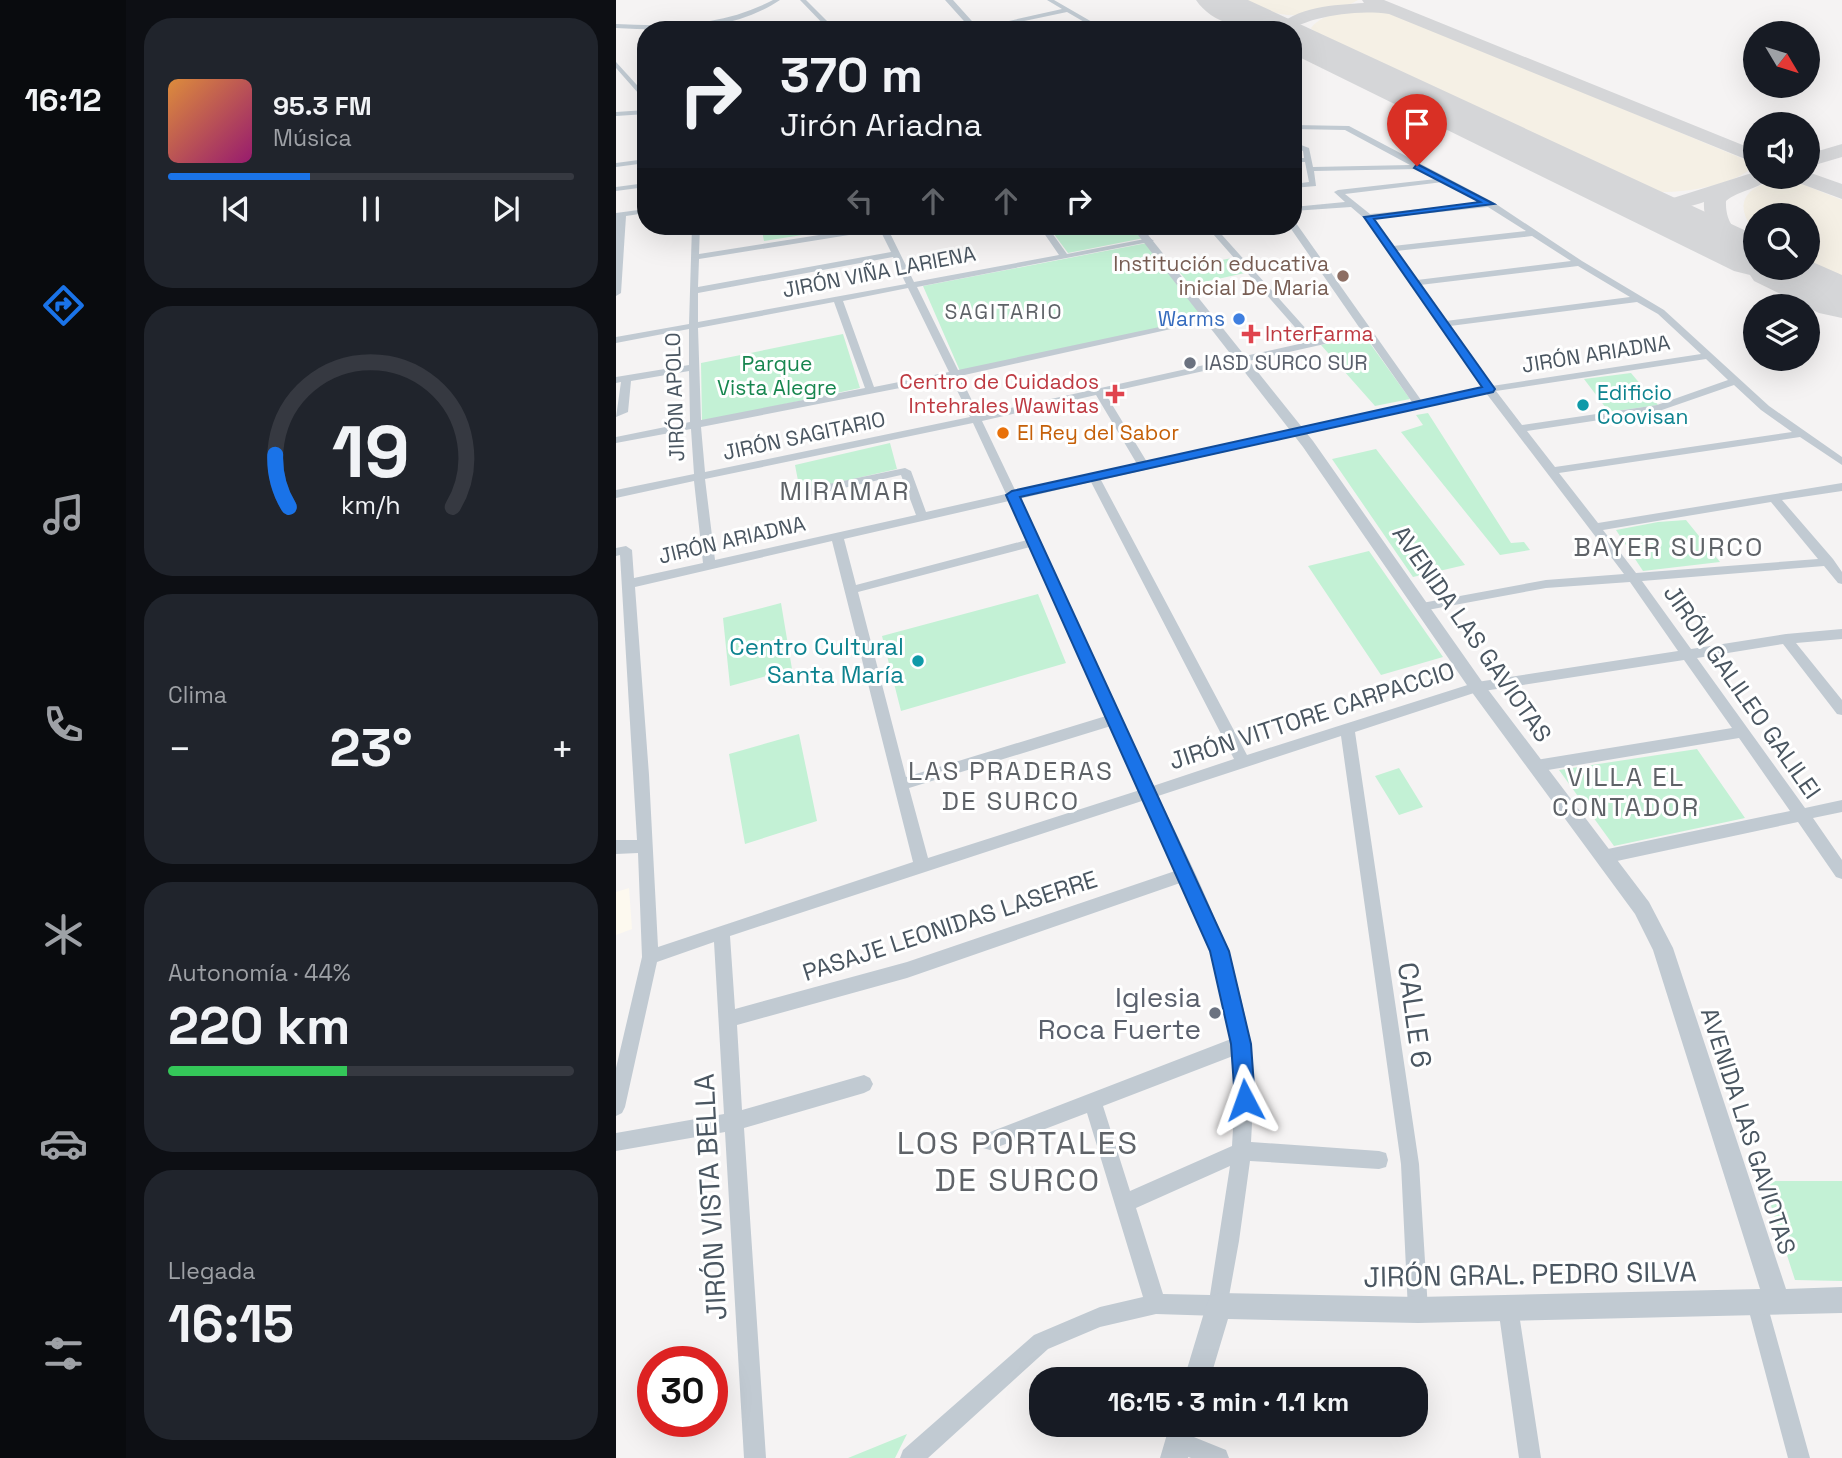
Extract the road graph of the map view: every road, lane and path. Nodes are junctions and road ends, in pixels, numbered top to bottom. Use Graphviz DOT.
graph roads {
  1 [pos="777,0"];
  2 [pos="803,0"];
  3 [pos="949,0"];
  4 [pos="1050,0"];
  5 [pos="1068,10"];
  6 [pos="720,21"];
  7 [pos="824,21"];
  8 [pos="969,21"];
  9 [pos="1015,21"];
  10 [pos="1087,21"];
  11 [pos="616,26"];
  12 [pos="637,26"];
  13 [pos="637,32"];
  14 [pos="616,64"];
  15 [pos="637,89"];
  16 [pos="637,113"];
  17 [pos="616,114"];
  18 [pos="1302,127"];
  19 [pos="1302,148"];
  20 [pos="637,162"];
  21 [pos="1302,162"];
  22 [pos="1309,164"];
  23 [pos="616,165"];
  24 [pos="1417,166"];
  25 [pos="1444,180"];
  26 [pos="1302,185"];
  27 [pos="637,186"];
  28 [pos="616,189"];
  29 [pos="1352,204"];
  30 [pos="1490,204"];
  31 [pos="1302,208"];
  32 [pos="637,212"];
  33 [pos="619,215"];
  34 [pos="1368,217"];
  35 [pos="1534,233"];
  36 [pos="695,235"];
  37 [pos="828,235"];
  38 [pos="887,235"];
  39 [pos="1049,235"];
  40 [pos="1144,235"];
  41 [pos="1218,235"];
  42 [pos="1300,235"];
  43 [pos="1150,241"];
  44 [pos="619,242"];
  45 [pos="1391,249"];
  46 [pos="896,254"];
  47 [pos="1064,256"];
  48 [pos="694,257"];
  49 [pos="1579,263"];
  50 [pos="1415,283"];
  51 [pos="911,284"];
  52 [pos="693,291"];
  53 [pos="616,293"];
  54 [pos="837,298"];
  55 [pos="1639,299"];
  56 [pos="1211,319"];
  57 [pos="1446,324"];
  58 [pos="691,326"];
  59 [pos="1368,331"];
  60 [pos="616,340"];
  61 [pos="1313,342"];
  62 [pos="1709,356"];
  63 [pos="1242,359"];
  64 [pos="693,367"];
  65 [pos="954,374"];
  66 [pos="621,379"];
  67 [pos="1737,380"];
  68 [pos="1489,389"];
  69 [pos="871,391"];
  70 [pos="1099,391"];
  71 [pos="1418,404"];
  72 [pos="616,414"];
  73 [pos="976,419"];
  74 [pos="695,426"];
  75 [pos="1520,429"];
  76 [pos="1298,432"];
  77 [pos="1801,434"];
  78 [pos="616,440"];
  79 [pos="1842,462"];
  80 [pos="1143,465"];
  81 [pos="1553,471"];
  82 [pos="1093,476"];
  83 [pos="698,478"];
  84 [pos="1842,486"];
  85 [pos="616,494"];
  86 [pos="795,495"];
  87 [pos="1012,495"];
  88 [pos="1774,498"];
  89 [pos="922,516"];
  90 [pos="1595,527"];
  91 [pos="837,536"];
  92 [pos="1035,542"];
  93 [pos="621,551"];
  94 [pos="1829,562"];
  95 [pos="710,566"];
  96 [pos="1632,576"];
  97 [pos="1842,580"];
  98 [pos="628,584"];
  99 [pos="850,590"];
  100 [pos="1422,607"];
  101 [pos="1842,634"];
  102 [pos="1786,639"];
  103 [pos="1689,655"];
  104 [pos="1477,687"];
  105 [pos="1842,710"];
  106 [pos="1115,719"];
  107 [pos="1347,728"];
  108 [pos="1742,732"];
  109 [pos="1243,762"];
  110 [pos="1536,766"];
  111 [pos="901,785"];
  112 [pos="1149,794"];
  113 [pos="1842,806"];
  114 [pos="1801,815"];
  115 [pos="645,846"];
  116 [pos="616,848"];
  117 [pos="1603,858"];
  118 [pos="922,866"];
  119 [pos="1842,872"];
  120 [pos="1185,874"];
  121 [pos="722,932"];
  122 [pos="650,957"];
  123 [pos="729,1019"];
  124 [pos="1241,1044"];
  125 [pos="864,1084"];
  126 [pos="1092,1101"];
  127 [pos="616,1107"];
  128 [pos="732,1122"];
  129 [pos="616,1142"];
  130 [pos="990,1142"];
  131 [pos="1242,1151"];
  132 [pos="1379,1160"];
  133 [pos="1125,1203"];
  134 [pos="1766,1300"];
  135 [pos="1842,1300"];
  136 [pos="1156,1304"];
  137 [pos="1219,1306"];
  138 [pos="1507,1307"];
  139 [pos="1418,1310"];
  140 [pos="1201,1367"];
  141 [pos="1179,1441"];
  142 [pos="755,1458"];
  143 [pos="911,1458"];
  144 [pos="1218,1458"];
  145 [pos="1530,1458"];
  146 [pos="1799,1458"];
  1 -- 6 [label="street"];
  2 -- 7 [label="street"];
  3 -- 8 [label="street"];
  4 -- 5 [label="street"];
  5 -- 9 [label="street"];
  5 -- 10 [label="street"];
  11 -- 12 [label="street"];
  11 -- 13 [label="street"];
  14 -- 15 [label="street"];
  16 -- 17 [label="street"];
  18 -- 24 [label="street"];
  19 -- 22 [label="street"];
  20 -- 23 [label="street"];
  21 -- 22 [label="street"];
  22 -- 24 [label="street"];
  22 -- 26 [label="street"];
  24 -- 25 [label="street"];
  25 -- 29 [label="street"];
  25 -- 30 [label="street"];
  27 -- 28 [label="street"];
  29 -- 31 [label="street"];
  29 -- 34 [label="street, JIRÓN GALILEO GALILEI"];
  30 -- 34 [label="street"];
  30 -- 35 [label="street"];
  32 -- 33 [label="street"];
  33 -- 44 [label="street"];
  34 -- 45 [label="street, JIRÓN GALILEO GALILEI"];
  35 -- 45 [label="street"];
  35 -- 49 [label="street"];
  36 -- 48 [label="street, JIRÓN APOLO"];
  37 -- 48 [label="street"];
  38 -- 46 [label="street"];
  39 -- 47 [label="street"];
  40 -- 43 [label="street, AVENIDA LAS GAVIOTAS"];
  41 -- 61 [label="street"];
  42 -- 59 [label="street"];
  43 -- 47 [label="street, JIRÓN VIÑA LARIENA"];
  43 -- 56 [label="street, AVENIDA LAS GAVIOTAS"];
  44 -- 53 [label="street"];
  45 -- 50 [label="street, JIRÓN GALILEO GALILEI"];
  46 -- 51 [label="street"];
  46 -- 52 [label="street"];
  47 -- 51 [label="street, JIRÓN VIÑA LARIENA"];
  48 -- 52 [label="street, JIRÓN APOLO"];
  49 -- 50 [label="street"];
  49 -- 55 [label="street"];
  50 -- 57 [label="street, JIRÓN GALILEO GALILEI"];
  51 -- 54 [label="street, JIRÓN VIÑA LARIENA"];
  51 -- 65 [label="street"];
  52 -- 58 [label="street, JIRÓN APOLO"];
  54 -- 58 [label="street, JIRÓN VIÑA LARIENA"];
  54 -- 69 [label="street"];
  55 -- 57 [label="street"];
  55 -- 62 [label="street"];
  56 -- 63 [label="street, AVENIDA LAS GAVIOTAS"];
  56 -- 65 [label="street"];
  57 -- 68 [label="street, JIRÓN GALILEO GALILEI"];
  58 -- 60 [label="street, JIRÓN VIÑA LARIENA"];
  58 -- 64 [label="street, JIRÓN APOLO"];
  59 -- 61 [label="street, JIRÓN SAGITARIO"];
  59 -- 71 [label="street"];
  61 -- 63 [label="street, JIRÓN SAGITARIO"];
  62 -- 67 [label="street"];
  62 -- 68 [label="street, JIRÓN ARIADNA"];
  63 -- 70 [label="street, JIRÓN SAGITARIO"];
  63 -- 76 [label="street, AVENIDA LAS GAVIOTAS"];
  64 -- 66 [label="street"];
  64 -- 74 [label="street, JIRÓN APOLO"];
  65 -- 69 [label="street"];
  65 -- 73 [label="street"];
  66 -- 72 [label="street"];
  67 -- 75 [label="street"];
  67 -- 77 [label="street"];
  68 -- 71 [label="street, JIRÓN ARIADNA"];
  68 -- 75 [label="street, JIRÓN GALILEO GALILEI"];
  69 -- 74 [label="street"];
  70 -- 73 [label="street, JIRÓN SAGITARIO"];
  70 -- 80 [label="street"];
  71 -- 76 [label="street, JIRÓN ARIADNA"];
  73 -- 83 [label="street, JIRÓN SAGITARIO"];
  73 -- 87 [label="street"];
  74 -- 78 [label="street"];
  74 -- 83 [label="street, JIRÓN APOLO"];
  75 -- 81 [label="street, JIRÓN GALILEO GALILEI"];
  76 -- 80 [label="street, JIRÓN ARIADNA"];
  76 -- 100 [label="street, AVENIDA LAS GAVIOTAS"];
  77 -- 79 [label="street"];
  77 -- 81 [label="street"];
  80 -- 82 [label="street, JIRÓN ARIADNA"];
  81 -- 90 [label="street, JIRÓN GALILEO GALILEI"];
  82 -- 87 [label="street, JIRÓN ARIADNA"];
  82 -- 109 [label="street"];
  83 -- 85 [label="street, JIRÓN SAGITARIO"];
  83 -- 95 [label="street, JIRÓN APOLO"];
  84 -- 88 [label="street"];
  86 -- 89 [label="street"];
  87 -- 89 [label="street, JIRÓN ARIADNA"];
  87 -- 92 [label="street"];
  88 -- 90 [label="street"];
  88 -- 94 [label="street"];
  89 -- 91 [label="street, JIRÓN ARIADNA"];
  90 -- 96 [label="street, JIRÓN GALILEO GALILEI"];
  91 -- 95 [label="street, JIRÓN ARIADNA"];
  91 -- 99 [label="street"];
  92 -- 99 [label="street"];
  92 -- 106 [label="street"];
  93 -- 98 [label="street"];
  94 -- 96 [label="street"];
  94 -- 97 [label="street"];
  95 -- 98 [label="street, JIRÓN ARIADNA"];
  96 -- 100 [label="street"];
  96 -- 103 [label="street, JIRÓN GALILEO GALILEI"];
  98 -- 115 [label="street"];
  99 -- 111 [label="street"];
  100 -- 104 [label="street, AVENIDA LAS GAVIOTAS"];
  101 -- 102 [label="street, JIRÓN VITTORE CARPACCIO"];
  102 -- 103 [label="street, JIRÓN VITTORE CARPACCIO"];
  102 -- 105 [label="street"];
  103 -- 104 [label="street, JIRÓN VITTORE CARPACCIO"];
  103 -- 108 [label="street, JIRÓN GALILEO GALILEI"];
  104 -- 107 [label="street, JIRÓN VITTORE CARPACCIO"];
  104 -- 110 [label="street, AVENIDA LAS GAVIOTAS"];
  106 -- 111 [label="street"];
  106 -- 112 [label="street"];
  107 -- 109 [label="street, JIRÓN VITTORE CARPACCIO"];
  107 -- 139 [label="street, CALLE 6"];
  108 -- 110 [label="street"];
  108 -- 114 [label="street, JIRÓN GALILEO GALILEI"];
  109 -- 112 [label="street, JIRÓN VITTORE CARPACCIO"];
  110 -- 117 [label="street, AVENIDA LAS GAVIOTAS"];
  111 -- 118 [label="street"];
  112 -- 118 [label="street, JIRÓN VITTORE CARPACCIO"];
  112 -- 120 [label="street"];
  113 -- 114 [label="street"];
  114 -- 117 [label="street"];
  114 -- 119 [label="street, JIRÓN GALILEO GALILEI"];
  115 -- 116 [label="street"];
  115 -- 122 [label="street"];
  117 -- 134 [label="street, AVENIDA LAS GAVIOTAS"];
  118 -- 121 [label="street, JIRÓN VITTORE CARPACCIO"];
  120 -- 123 [label="street, PASAJE LEONIDAS LASERRE"];
  120 -- 124 [label="street"];
  121 -- 122 [label="street, JIRÓN VITTORE CARPACCIO"];
  121 -- 123 [label="street, JIRÓN VISTA BELLA"];
  122 -- 127 [label="street"];
  123 -- 128 [label="street, JIRÓN VISTA BELLA"];
  124 -- 126 [label="street"];
  124 -- 131 [label="street"];
  125 -- 128 [label="street"];
  126 -- 130 [label="street"];
  126 -- 133 [label="street"];
  128 -- 129 [label="street"];
  128 -- 142 [label="street, JIRÓN VISTA BELLA"];
  131 -- 132 [label="street"];
  131 -- 133 [label="street"];
  131 -- 137 [label="street"];
  133 -- 136 [label="street"];
  134 -- 135 [label="street, JIRÓN GRAL. PEDRO SILVA"];
  134 -- 138 [label="street, JIRÓN GRAL. PEDRO SILVA"];
  134 -- 146 [label="street"];
  136 -- 137 [label="street"];
  136 -- 143 [label="street"];
  137 -- 139 [label="street, JIRÓN GRAL. PEDRO SILVA"];
  137 -- 140 [label="street"];
  138 -- 139 [label="street, JIRÓN GRAL. PEDRO SILVA"];
  138 -- 145 [label="street"];
  141 -- 144 [label="street"];
}
